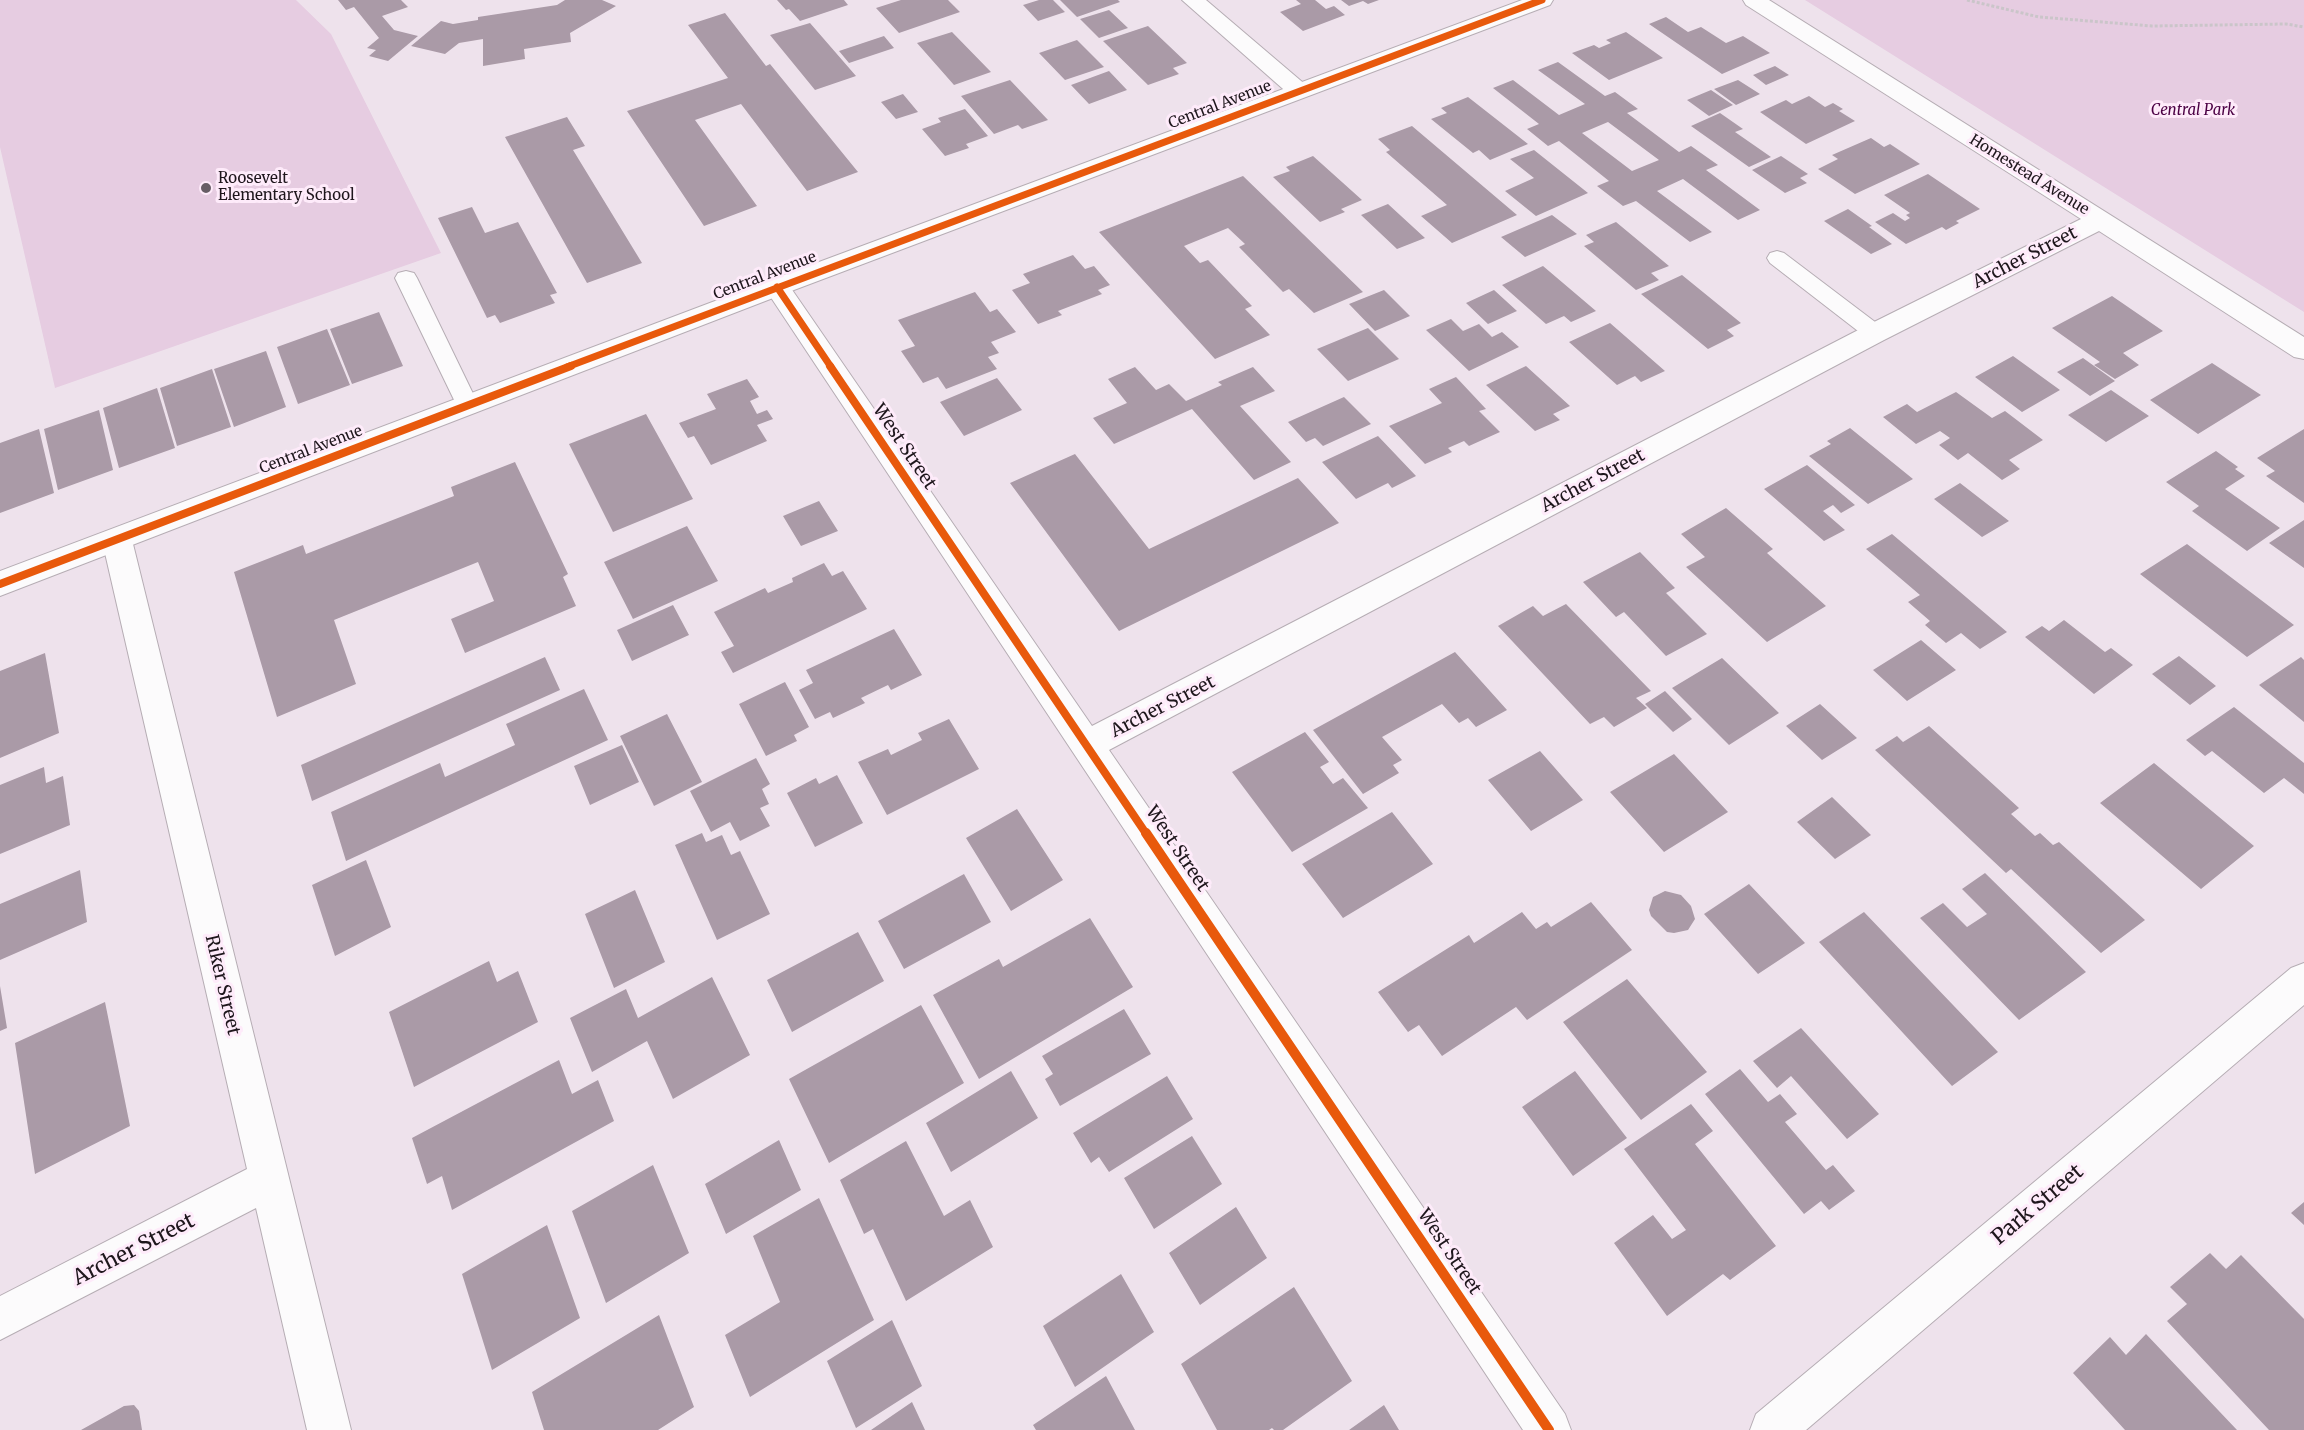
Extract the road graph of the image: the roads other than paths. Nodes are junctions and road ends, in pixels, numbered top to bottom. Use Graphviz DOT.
graph roads {
  1 [pos="1193,0"];
  2 [pos="1542,0"];
  3 [pos="1754,0"];
  4 [pos="1299,91"];
  5 [pos="2100,220"];
  6 [pos="1777,258"];
  7 [pos="406,278"];
  8 [pos="777,287"];
  9 [pos="1875,333"];
  10 [pos="2304,350"];
  11 [pos="468,406"];
  12 [pos="117,540"];
  13 [pos="0,584"];
  14 [pos="1087,746"];
  15 [pos="2304,981"];
  16 [pos="268,1180"];
  17 [pos="0,1319"];
  18 [pos="329,1430"];
  19 [pos="1549,1430"];
  20 [pos="1772,1430"];
  1 -- 4 [label="street"];
  2 -- 4 [label="street, Central Avenue"];
  3 -- 5 [label="street, Homestead Avenue"];
  4 -- 8 [label="street, Central Avenue"];
  5 -- 9 [label="street, Archer Street"];
  5 -- 10 [label="street, Homestead Avenue"];
  6 -- 9 [label="lane"];
  7 -- 11 [label="lane"];
  8 -- 11 [label="street, Central Avenue"];
  8 -- 14 [label="street, West Street"];
  9 -- 14 [label="street, Archer Street"];
  11 -- 12 [label="street, Central Avenue"];
  12 -- 13 [label="street, Central Avenue"];
  12 -- 16 [label="street, Riker Street"];
  14 -- 19 [label="street, West Street"];
  15 -- 20 [label="street, Park Street"];
  16 -- 17 [label="street, Archer Street"];
  16 -- 18 [label="street, Riker Street"];
}
